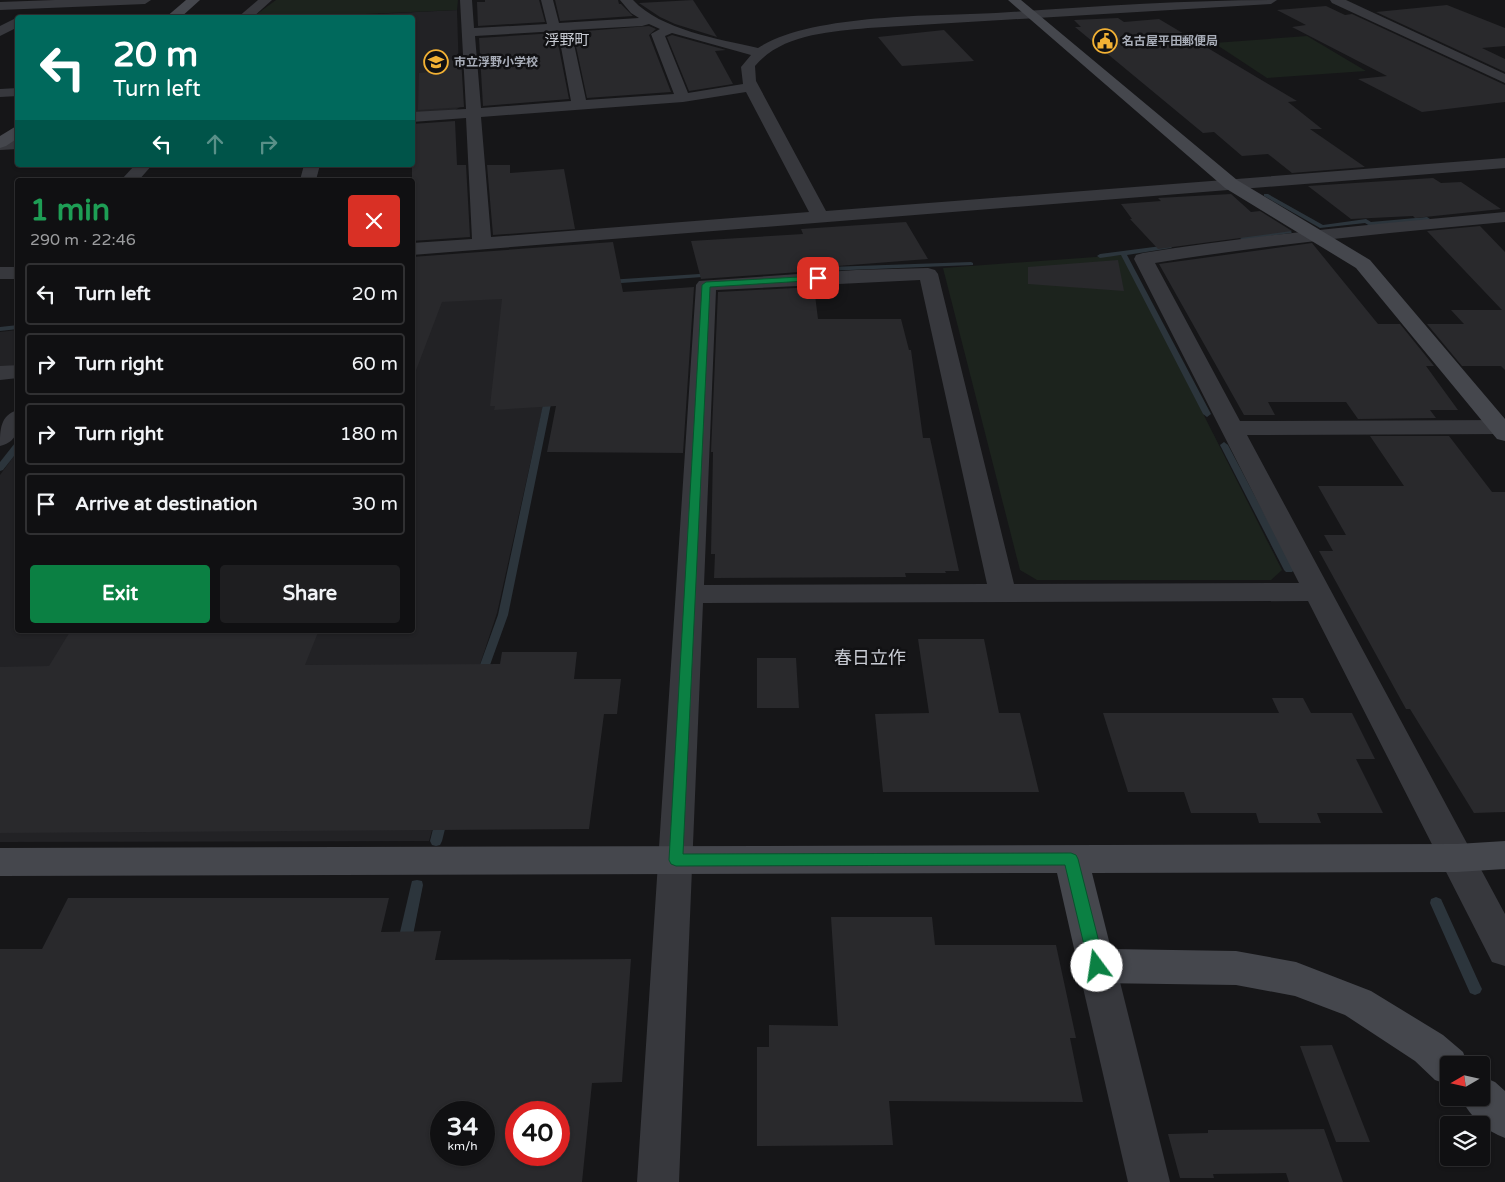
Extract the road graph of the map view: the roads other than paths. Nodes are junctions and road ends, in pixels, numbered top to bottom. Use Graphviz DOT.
graph roads {
  1 [pos="145,0"];
  2 [pos="194,0"];
  3 [pos="266,0"];
  4 [pos="466,0"];
  5 [pos="547,0"];
  6 [pos="626,0"];
  7 [pos="1014,0"];
  8 [pos="1271,0"];
  9 [pos="1336,0"];
  10 [pos="46,4"];
  11 [pos="0,6"];
  12 [pos="29,15"];
  13 [pos="175,15"];
  14 [pos="247,15"];
  15 [pos="1031,15"];
  16 [pos="650,19"];
  17 [pos="15,23"];
  18 [pos="559,27"];
  19 [pos="672,29"];
  20 [pos="0,32"];
  21 [pos="468,32"];
  22 [pos="761,52"];
  23 [pos="1505,78"];
  24 [pos="751,87"];
  25 [pos="15,92"];
  26 [pos="0,93"];
  27 [pos="683,98"];
  28 [pos="579,105"];
  29 [pos="473,113"];
  30 [pos="415,117"];
  31 [pos="15,132"];
  32 [pos="0,144"];
  33 [pos="15,144"];
  34 [pos="1505,163"];
  35 [pos="142,167"];
  36 [pos="131,178"];
  37 [pos="1231,184"];
  38 [pos="820,217"];
  39 [pos="1503,220"];
  40 [pos="1314,235"];
  41 [pos="482,244"];
  42 [pos="415,249"];
  43 [pos="0,273"];
  44 [pos="15,273"];
  45 [pos="15,371"];
  46 [pos="0,373"];
  47 [pos="15,421"];
  48 [pos="1231,428"];
  49 [pos="1503,429"];
  50 [pos="0,439"];
  51 [pos="1317,592"];
  52 [pos="1003,593"];
  53 [pos="690,594"];
  54 [pos="1505,855"];
  55 [pos="1457,858"];
  56 [pos="1071,859"];
  57 [pos="676,860"];
  58 [pos="0,862"];
  59 [pos="1505,950"];
  60 [pos="1097,966"];
  61 [pos="1440,1057"];
  62 [pos="1490,1104"];
  63 [pos="1505,1118"];
  64 [pos="658,1182"];
  65 [pos="1149,1182"];
  1 -- 10 [label="street"];
  2 -- 13 [label="street"];
  3 -- 14 [label="street"];
  4 -- 21 [label="street"];
  5 -- 18 [label="street"];
  6 -- 16 [label="street"];
  7 -- 15 [label="street"];
  8 -- 15 [label="street"];
  9 -- 23 [label="street"];
  10 -- 11 [label="street"];
  10 -- 12 [label="street"];
  15 -- 22 [label="street"];
  15 -- 37 [label="street"];
  16 -- 18 [label="street"];
  16 -- 19 [label="street"];
  17 -- 20 [label="street"];
  18 -- 21 [label="street"];
  18 -- 28 [label="street"];
  19 -- 22 [label="street"];
  19 -- 27 [label="street"];
  21 -- 29 [label="street"];
  22 -- 24 [label="street"];
  24 -- 27 [label="street"];
  24 -- 38 [label="street"];
  25 -- 26 [label="street"];
  27 -- 28 [label="street"];
  28 -- 29 [label="street"];
  29 -- 30 [label="street"];
  29 -- 41 [label="street"];
  31 -- 32 [label="street"];
  32 -- 33 [label="street"];
  34 -- 37 [label="street"];
  35 -- 36 [label="street"];
  37 -- 38 [label="street"];
  37 -- 40 [label="street"];
  38 -- 41 [label="street"];
  39 -- 40 [label="street"];
  40 -- 48 [label="street"];
  40 -- 49 [label="street"];
  41 -- 42 [label="street"];
  43 -- 44 [label="street"];
  45 -- 46 [label="street"];
  47 -- 50 [label="street"];
  48 -- 49 [label="street"];
  48 -- 51 [label="street"];
  51 -- 52 [label="street"];
  51 -- 55 [label="street"];
  52 -- 53 [label="street"];
  52 -- 53 [label="street"];
  53 -- 57 [label="street"];
  54 -- 55 [label="street"];
  55 -- 56 [label="street"];
  55 -- 59 [label="street"];
  56 -- 57 [label="street"];
  56 -- 60 [label="street"];
  57 -- 58 [label="street"];
  57 -- 64 [label="street"];
  60 -- 61 [label="street"];
  60 -- 65 [label="street"];
  62 -- 63 [label="street"];
}
